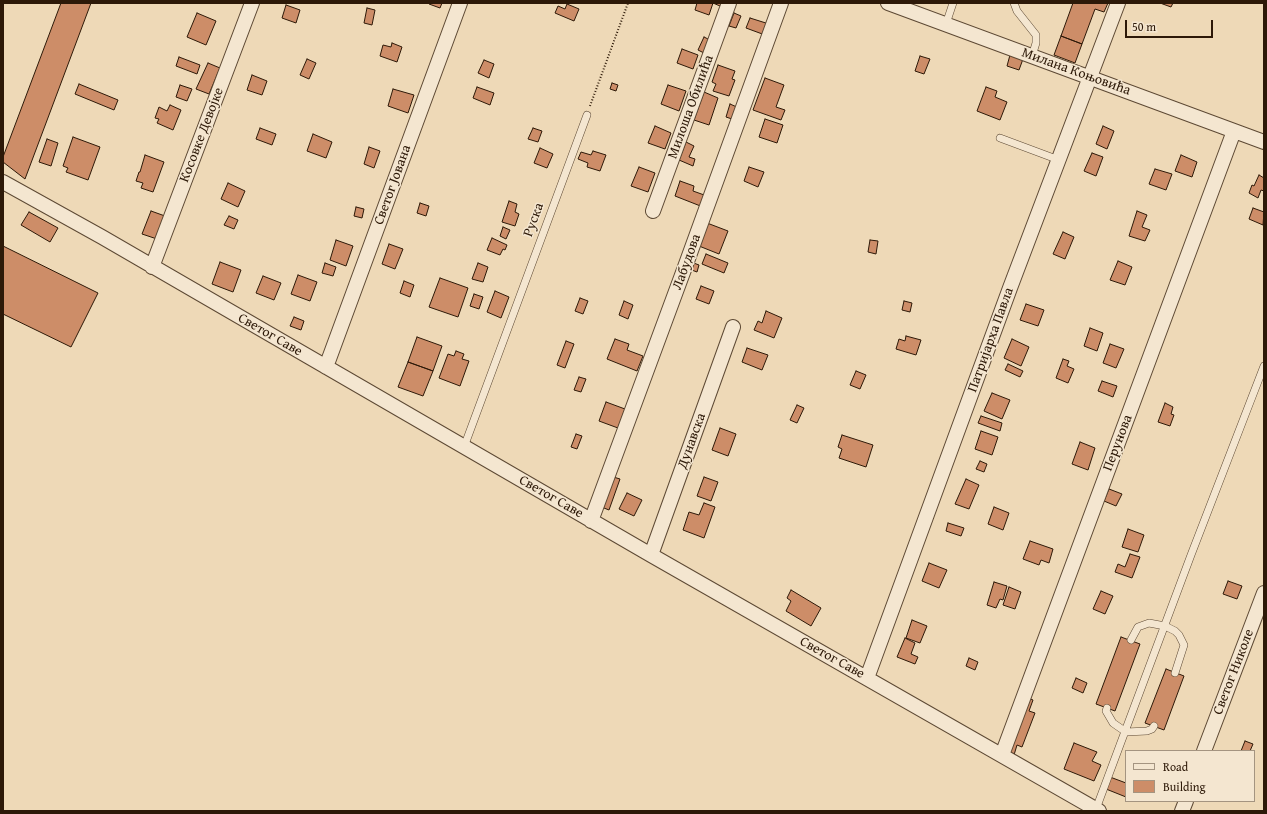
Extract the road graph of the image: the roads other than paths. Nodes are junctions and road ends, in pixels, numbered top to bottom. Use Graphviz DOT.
graph roads {
  1 [pos="252,3"];
  2 [pos="460,3"];
  3 [pos="729,3"];
  4 [pos="781,3"];
  5 [pos="888,3"];
  6 [pos="953,3"];
  7 [pos="1014,3"];
  8 [pos="1118,3"];
  9 [pos="946,24"];
  10 [pos="1032,56"];
  11 [pos="1090,77"];
  12 [pos="587,115"];
  13 [pos="1234,131"];
  14 [pos="1000,138"];
  15 [pos="1264,142"];
  16 [pos="1059,160"];
  17 [pos="3,182"];
  18 [pos="653,211"];
  19 [pos="152,267"];
  20 [pos="733,327"];
  21 [pos="1264,366"];
  22 [pos="326,368"];
  23 [pos="464,447"];
  24 [pos="591,521"];
  25 [pos="651,556"];
  26 [pos="1264,593"];
  27 [pos="1165,626"];
  28 [pos="1131,640"];
  29 [pos="1174,673"];
  30 [pos="867,678"];
  31 [pos="1107,708"];
  32 [pos="1154,726"];
  33 [pos="1126,732"];
  34 [pos="1204,750"];
  35 [pos="1002,755"];
  36 [pos="1098,810"];
  1 -- 19 [label="street, Косовке Девојке"];
  2 -- 22 [label="street, Светог Јована"];
  3 -- 18 [label="street, Милоша Обилића"];
  4 -- 24 [label="street, Лабудова"];
  5 -- 9 [label="street, Милана Коњовића"];
  6 -- 9 [label="lane"];
  7 -- 10 [label="lane"];
  8 -- 11 [label="street, Патријарха Павла"];
  9 -- 10 [label="street, Милана Коњовића"];
  10 -- 11 [label="street, Милана Коњовића"];
  11 -- 13 [label="street, Милана Коњовића"];
  11 -- 16 [label="street, Патријарха Павла"];
  12 -- 23 [label="lane, Руска"];
  13 -- 15 [label="street, Милана Коњовића"];
  13 -- 35 [label="street, Перунова"];
  14 -- 16 [label="lane"];
  16 -- 30 [label="street, Патријарха Павла"];
  17 -- 19 [label="street, Светог Саве"];
  19 -- 22 [label="street, Светог Саве"];
  20 -- 25 [label="street, Дунавска"];
  21 -- 27 [label="lane"];
  22 -- 23 [label="street, Светог Саве"];
  23 -- 24 [label="street, Светог Саве"];
  24 -- 25 [label="street, Светог Саве"];
  25 -- 30 [label="street, Светог Саве"];
  26 -- 34 [label="street, Светог Николе"];
  27 -- 28 [label="lane"];
  27 -- 29 [label="lane"];
  27 -- 33 [label="lane"];
  30 -- 35 [label="street, Светог Саве"];
  31 -- 33 [label="lane"];
  32 -- 33 [label="lane"];
  33 -- 36 [label="lane"];
  35 -- 36 [label="street, Светог Саве"];
}
